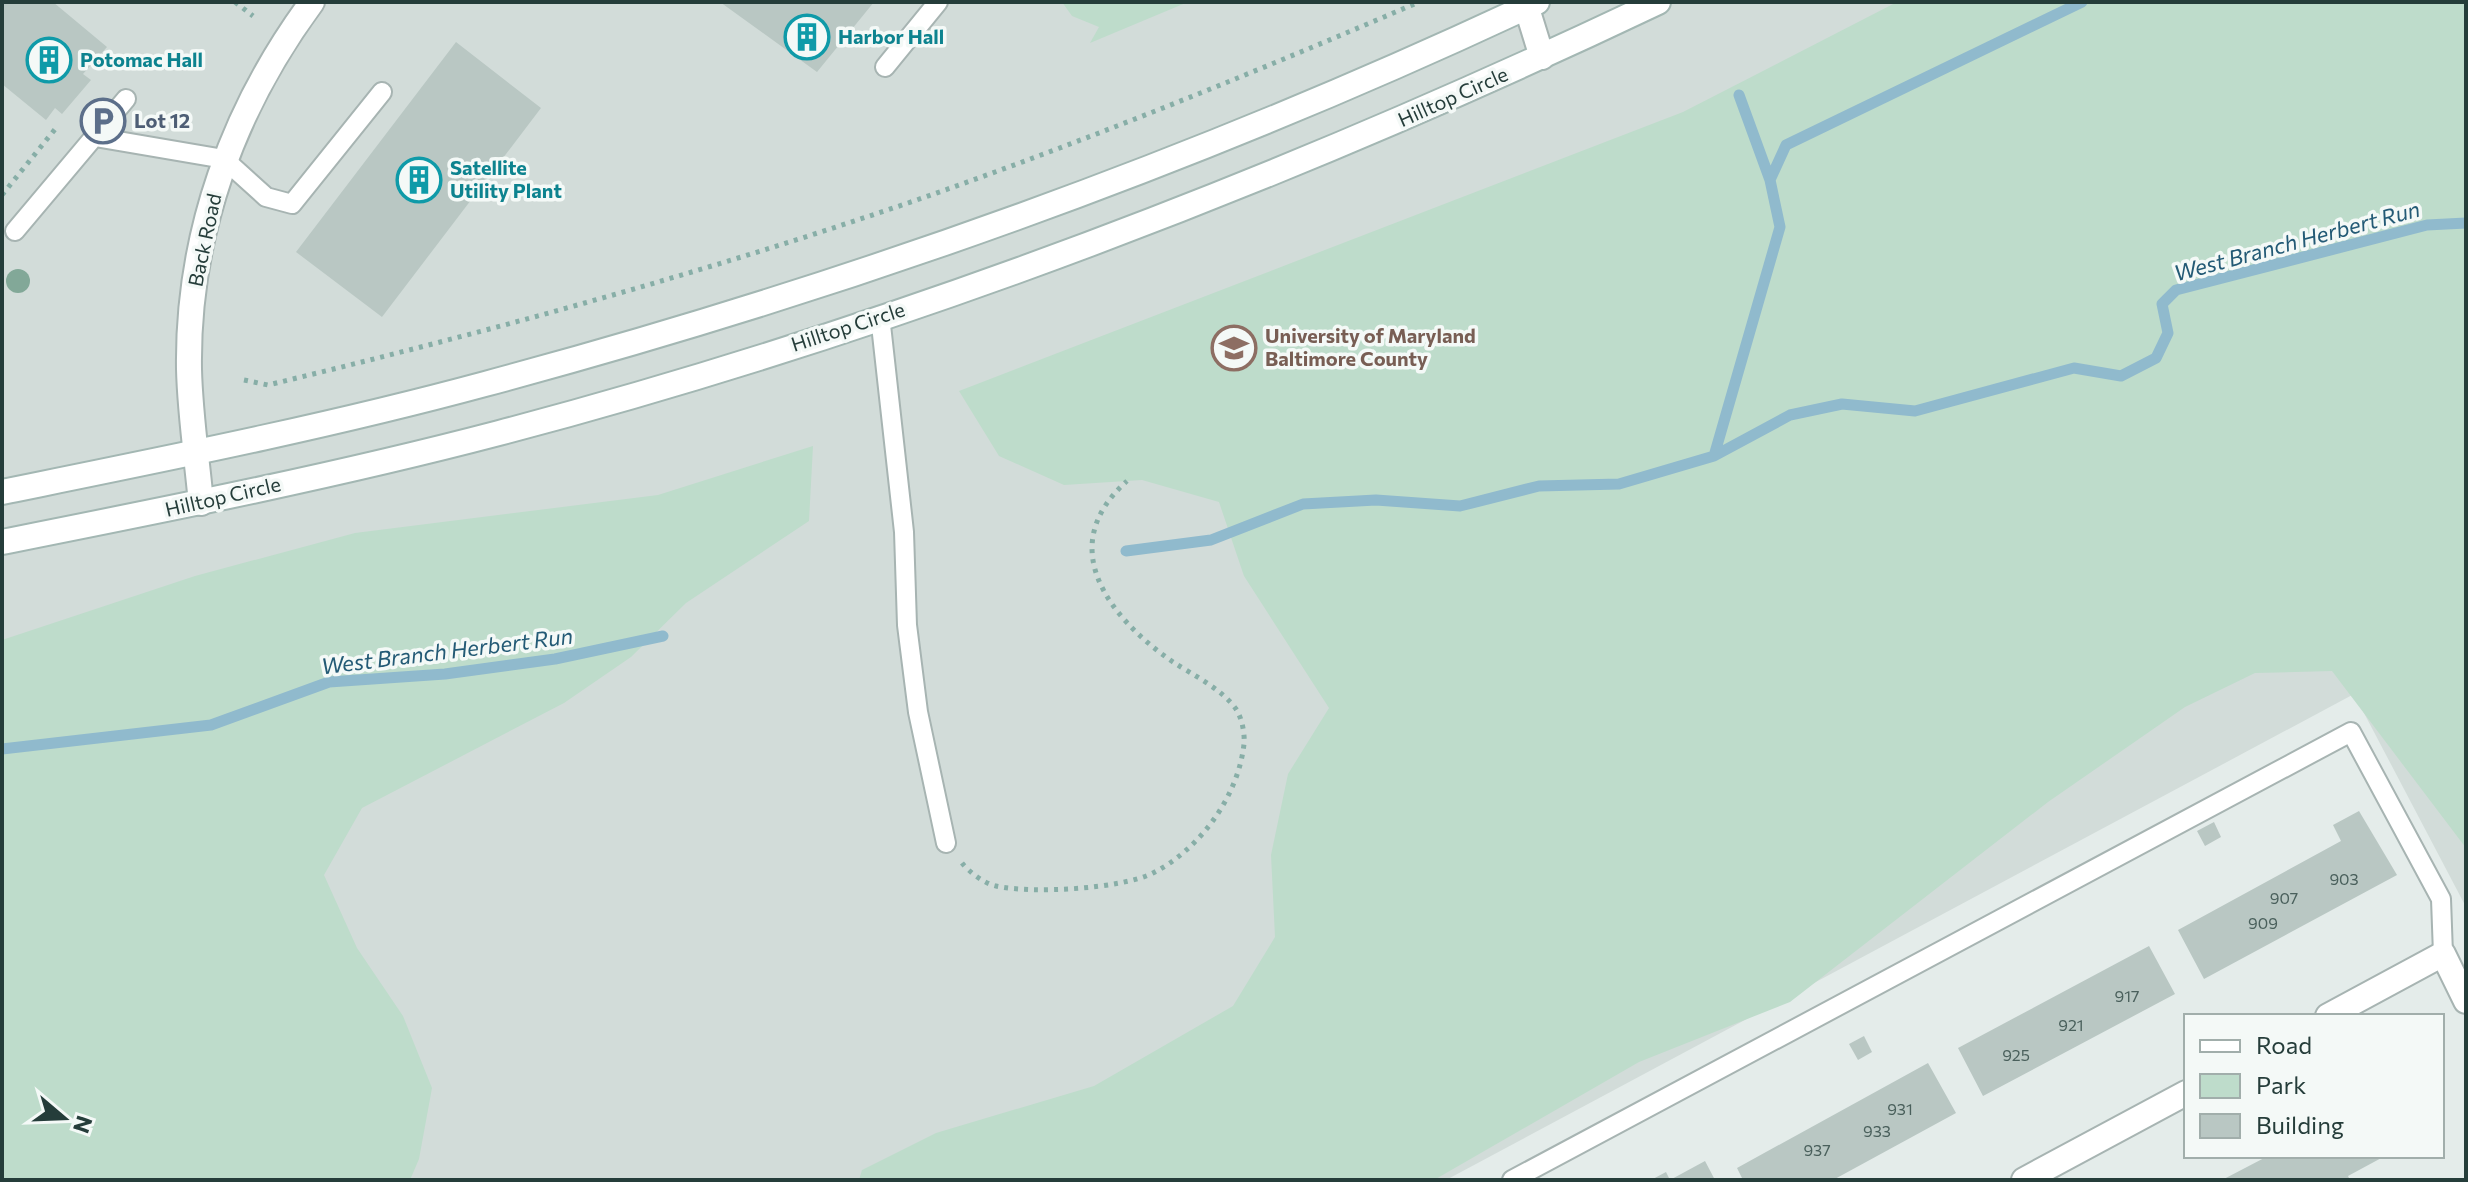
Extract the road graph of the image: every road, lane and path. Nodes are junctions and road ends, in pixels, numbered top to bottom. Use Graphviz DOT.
graph roads {
  1 [pos="235,2"];
  2 [pos="312,2"];
  3 [pos="938,2"];
  4 [pos="1419,2"];
  5 [pos="1658,2"];
  6 [pos="1530,4"];
  7 [pos="253,16"];
  8 [pos="1542,57"];
  9 [pos="885,67"];
  10 [pos="382,92"];
  11 [pos="126,99"];
  12 [pos="56,128"];
  13 [pos="95,137"];
  14 [pos="224,159"];
  15 [pos="2,195"];
  16 [pos="15,231"];
  17 [pos="880,316"];
  18 [pos="244,380"];
  19 [pos="196,453"];
  20 [pos="1127,481"];
  21 [pos="2,492"];
  22 [pos="201,503"];
  23 [pos="2,542"];
  24 [pos="946,843"];
  25 [pos="2443,954"];
  26 [pos="2466,1001"];
  27 [pos="2332,1014"];
  28 [pos="2184,1094"];
  29 [pos="1512,1180"];
  30 [pos="2024,1180"];
  1 -- 7 [label="path"];
  2 -- 14 [label="street, Back Road"];
  3 -- 9 [label="lane"];
  4 -- 18 [label="path"];
  5 -- 8 [label="street, Hilltop Circle"];
  6 -- 8 [label="street"];
  6 -- 19 [label="street"];
  8 -- 17 [label="street, Hilltop Circle"];
  10 -- 14 [label="lane"];
  11 -- 13 [label="lane"];
  12 -- 15 [label="path"];
  13 -- 14 [label="lane"];
  13 -- 16 [label="lane"];
  14 -- 19 [label="street, Back Road"];
  17 -- 22 [label="street, Hilltop Circle"];
  17 -- 24 [label="lane"];
  19 -- 21 [label="street"];
  19 -- 22 [label="street, Back Road"];
  20 -- 24 [label="path"];
  22 -- 23 [label="street, Hilltop Circle"];
  25 -- 26 [label="street"];
  25 -- 27 [label="street"];
  25 -- 29 [label="lane"];
  28 -- 30 [label="street"];
}
